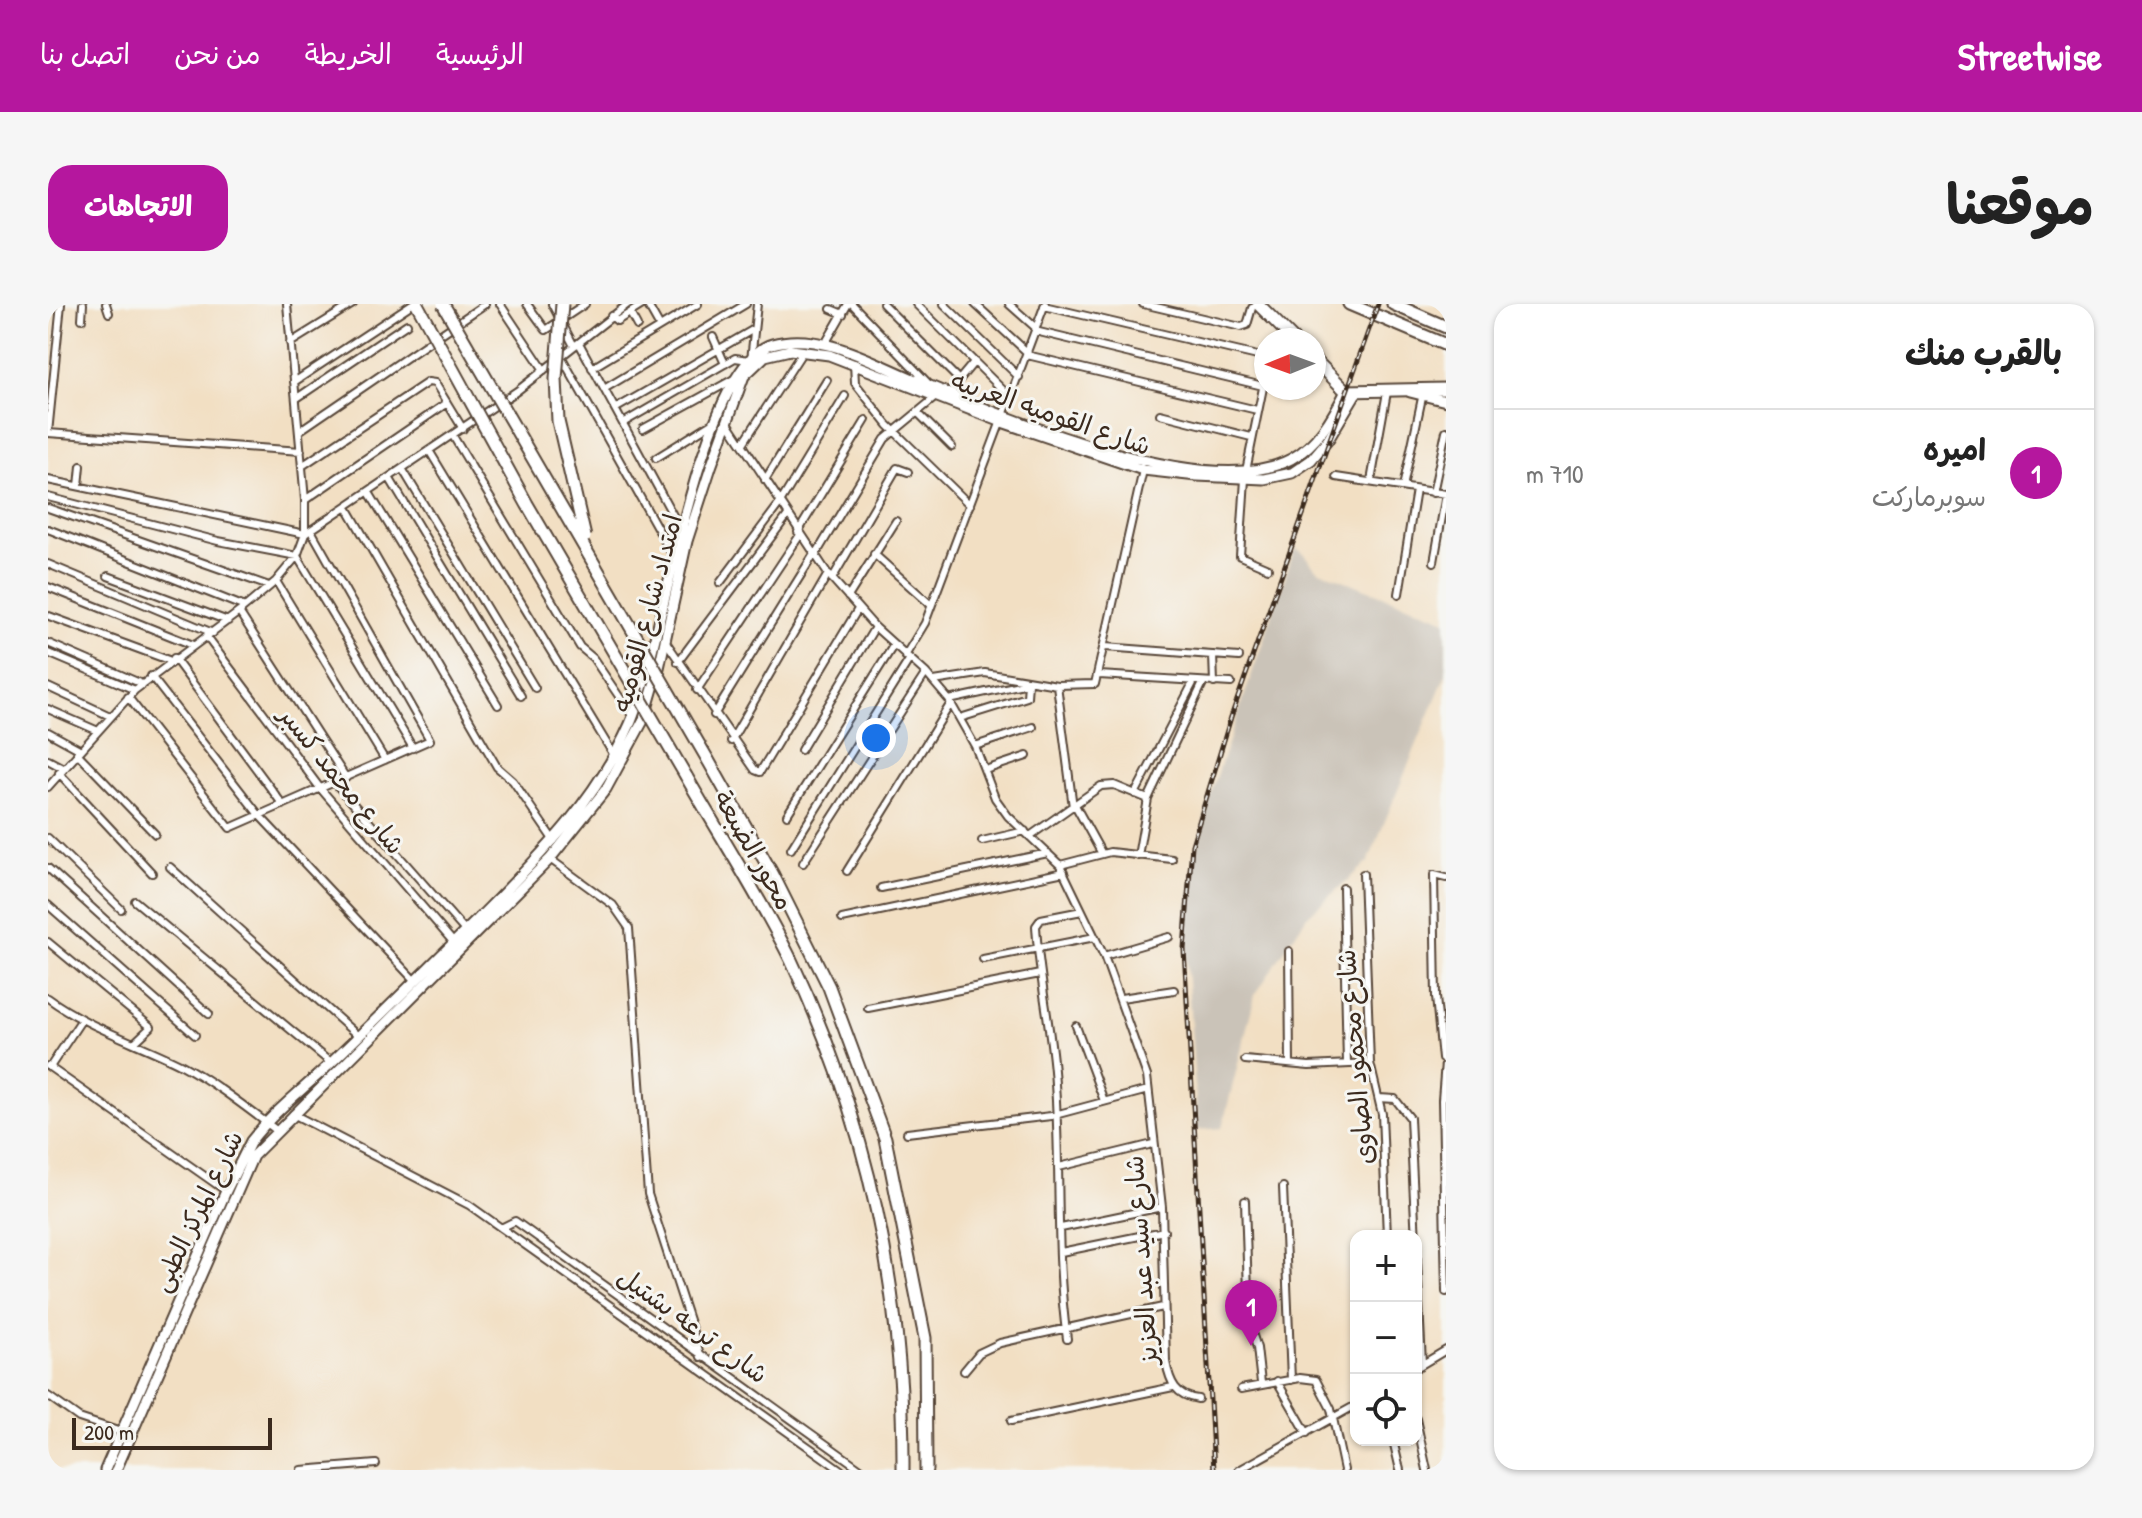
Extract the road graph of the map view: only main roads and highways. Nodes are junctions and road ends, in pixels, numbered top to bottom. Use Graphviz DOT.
graph roads {
  1 [pos="405,304"];
  2 [pos="415,304"];
  3 [pos="443,304"];
  4 [pos="562,304"];
  5 [pos="1393,304"];
  6 [pos="1252,305"];
  7 [pos="1352,305"];
  8 [pos="427,322"];
  9 [pos="1446,327"];
  10 [pos="1282,328"];
  11 [pos="1446,345"];
  12 [pos="1326,370"];
  13 [pos="1446,389"];
  14 [pos="589,553"];
  15 [pos="903,1470"];
  16 [pos="926,1470"];
  1 -- 8 [label="highway, bridge"];
  2 -- 8 [label="highway, محور الضبعة, bridge"];
  3 -- 14 [label="highway, محور الضبعة, bridge"];
  4 -- 14 [label="highway, bridge"];
  5 -- 9 [label="highway"];
  6 -- 10 [label="highway"];
  7 -- 11 [label="highway"];
  8 -- 15 [label="highway, محور الضبعة, bridge"];
  12 -- 13 [label="highway"];
  14 -- 16 [label="highway, محور الضبعة, bridge"];
}
